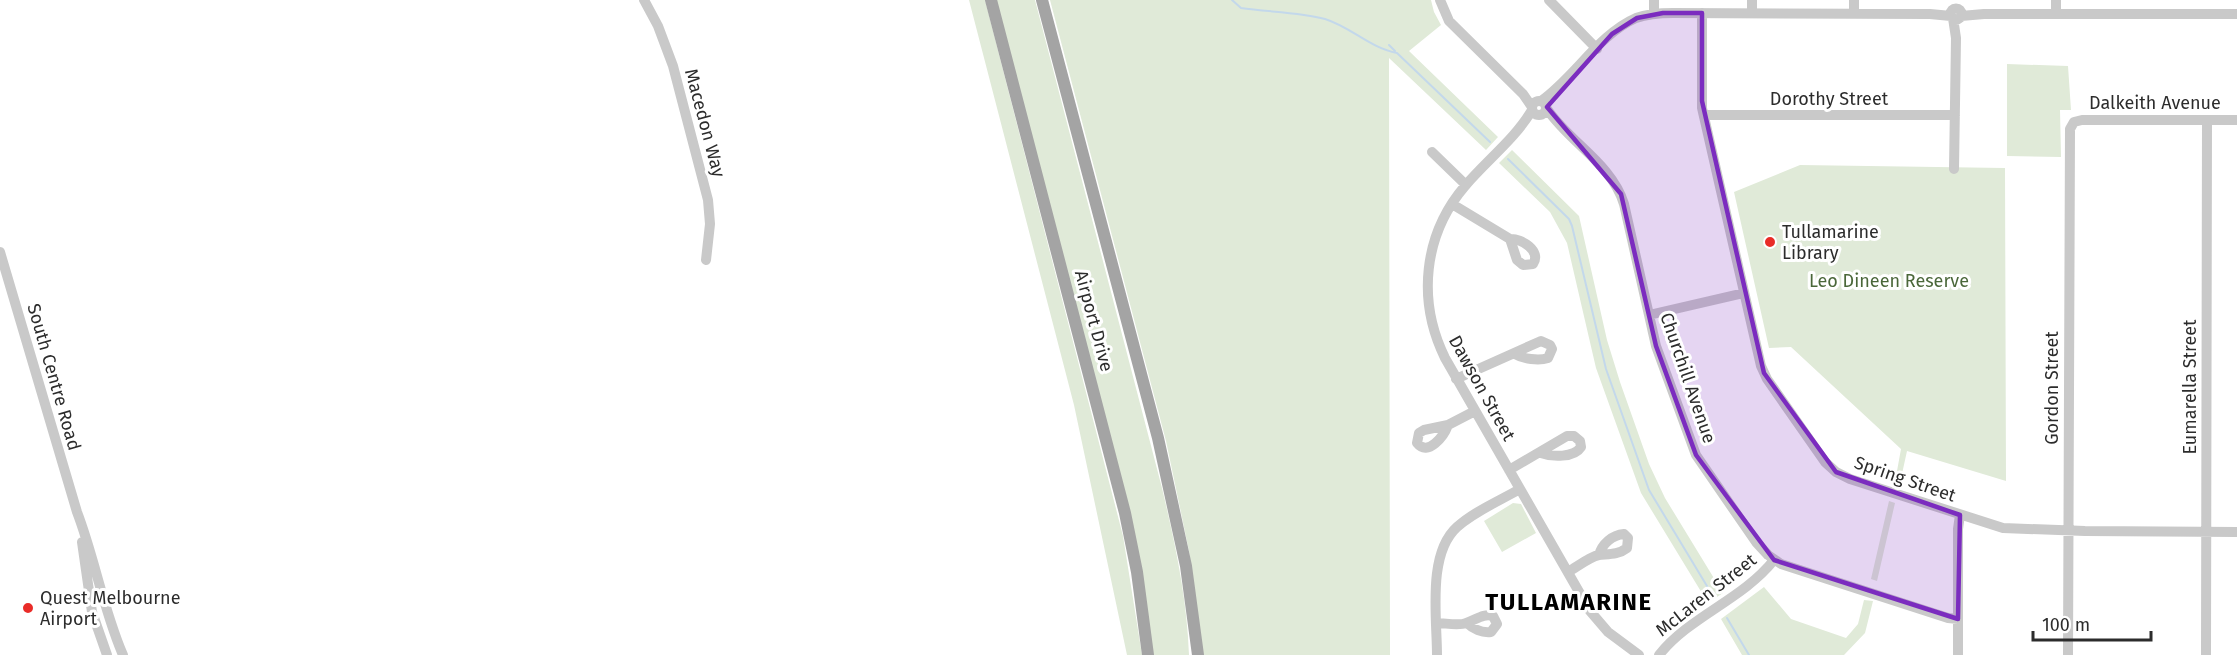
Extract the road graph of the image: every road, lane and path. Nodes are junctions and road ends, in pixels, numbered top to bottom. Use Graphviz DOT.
graph roads {
  1 [pos="644,0"];
  2 [pos="991,0"];
  3 [pos="1042,0"];
  4 [pos="1440,0"];
  5 [pos="1549,0"];
  6 [pos="1654,0"];
  7 [pos="1752,0"];
  8 [pos="1854,0"];
  9 [pos="2056,0"];
  10 [pos="1956,11"];
  11 [pos="1702,13"];
  12 [pos="1752,13"];
  13 [pos="1854,13"];
  14 [pos="1654,14"];
  15 [pos="2056,14"];
  16 [pos="2237,14"];
  17 [pos="1597,49"];
  18 [pos="1539,108"];
  19 [pos="1704,115"];
  20 [pos="1955,115"];
  21 [pos="2207,120"];
  22 [pos="2237,120"];
  23 [pos="2074,122"];
  24 [pos="1432,152"];
  25 [pos="1954,169"];
  26 [pos="1466,185"];
  27 [pos="1452,204"];
  28 [pos="1510,239"];
  29 [pos="0,252"];
  30 [pos="706,260"];
  31 [pos="1744,293"];
  32 [pos="1649,315"];
  33 [pos="1515,354"];
  34 [pos="1456,379"];
  35 [pos="1474,411"];
  36 [pos="1448,425"];
  37 [pos="1541,453"];
  38 [pos="1509,470"];
  39 [pos="1520,489"];
  40 [pos="77,512"];
  41 [pos="1960,515"];
  42 [pos="2068,530"];
  43 [pos="2206,531"];
  44 [pos="2237,532"];
  45 [pos="1599,555"];
  46 [pos="1774,560"];
  47 [pos="1568,572"];
  48 [pos="1958,618"];
  49 [pos="1437,623"];
  50 [pos="1467,623"];
  51 [pos="107,655"];
  52 [pos="123,655"];
  53 [pos="1148,655"];
  54 [pos="1198,655"];
  55 [pos="1437,655"];
  56 [pos="1639,655"];
  57 [pos="1659,655"];
  58 [pos="1958,655"];
  59 [pos="2068,655"];
  60 [pos="2206,655"];
  1 -- 30 [label="street, Macedon Way"];
  2 -- 53 [label="main road, Airport Drive"];
  3 -- 54 [label="main road, Airport Drive"];
  4 -- 18 [label="street, Churchill Avenue"];
  5 -- 17 [label="street"];
  6 -- 14 [label="street"];
  7 -- 12 [label="street"];
  8 -- 13 [label="street"];
  9 -- 15 [label="street"];
  10 -- 13 [label="street, Dawson Street"];
  10 -- 15 [label="street, Dawson Street"];
  10 -- 20 [label="street"];
  11 -- 12 [label="street, Dawson Street"];
  11 -- 14 [label="street, Dawson Street"];
  11 -- 19 [label="street, Spring Street"];
  12 -- 13 [label="street, Dawson Street"];
  14 -- 17 [label="street, Dawson Street"];
  15 -- 16 [label="street, Dawson Street"];
  17 -- 18 [label="street, Dawson Street"];
  18 -- 26 [label="street, Dawson Street"];
  18 -- 32 [label="street, Churchill Avenue"];
  19 -- 20 [label="street, Dorothy Street"];
  19 -- 31 [label="street, Spring Street"];
  20 -- 25 [label="street"];
  21 -- 22 [label="street, Dalkeith Avenue"];
  21 -- 23 [label="street, Dalkeith Avenue"];
  21 -- 43 [label="street, Eumarella Street"];
  23 -- 42 [label="street, Gordon Street"];
  24 -- 26 [label="street"];
  26 -- 27 [label="street, Dawson Street"];
  27 -- 28 [label="street"];
  27 -- 34 [label="street, Dawson Street"];
  29 -- 40 [label="street, South Centre Road"];
  31 -- 32 [label="street"];
  31 -- 41 [label="street, Spring Street"];
  32 -- 46 [label="street, Churchill Avenue"];
  33 -- 34 [label="street"];
  34 -- 35 [label="street, Dawson Street"];
  35 -- 36 [label="street"];
  35 -- 38 [label="street, Dawson Street"];
  37 -- 38 [label="street"];
  38 -- 39 [label="street, Dawson Street"];
  39 -- 47 [label="street, Dawson Street"];
  39 -- 49 [label="street"];
  40 -- 51 [label="street, South Centre Road"];
  40 -- 52 [label="street, South Centre Road"];
  41 -- 42 [label="street, Spring Street"];
  41 -- 48 [label="street"];
  42 -- 43 [label="street, Spring Street"];
  42 -- 59 [label="street, Gordon Street"];
  43 -- 44 [label="street, Spring Street"];
  43 -- 60 [label="street, Eumarella Street"];
  45 -- 47 [label="street"];
  46 -- 48 [label="street, Churchill Avenue"];
  46 -- 57 [label="street, McLaren Street"];
  47 -- 56 [label="street, Dawson Street"];
  48 -- 58 [label="street"];
  49 -- 50 [label="street"];
  49 -- 55 [label="street"];
}
